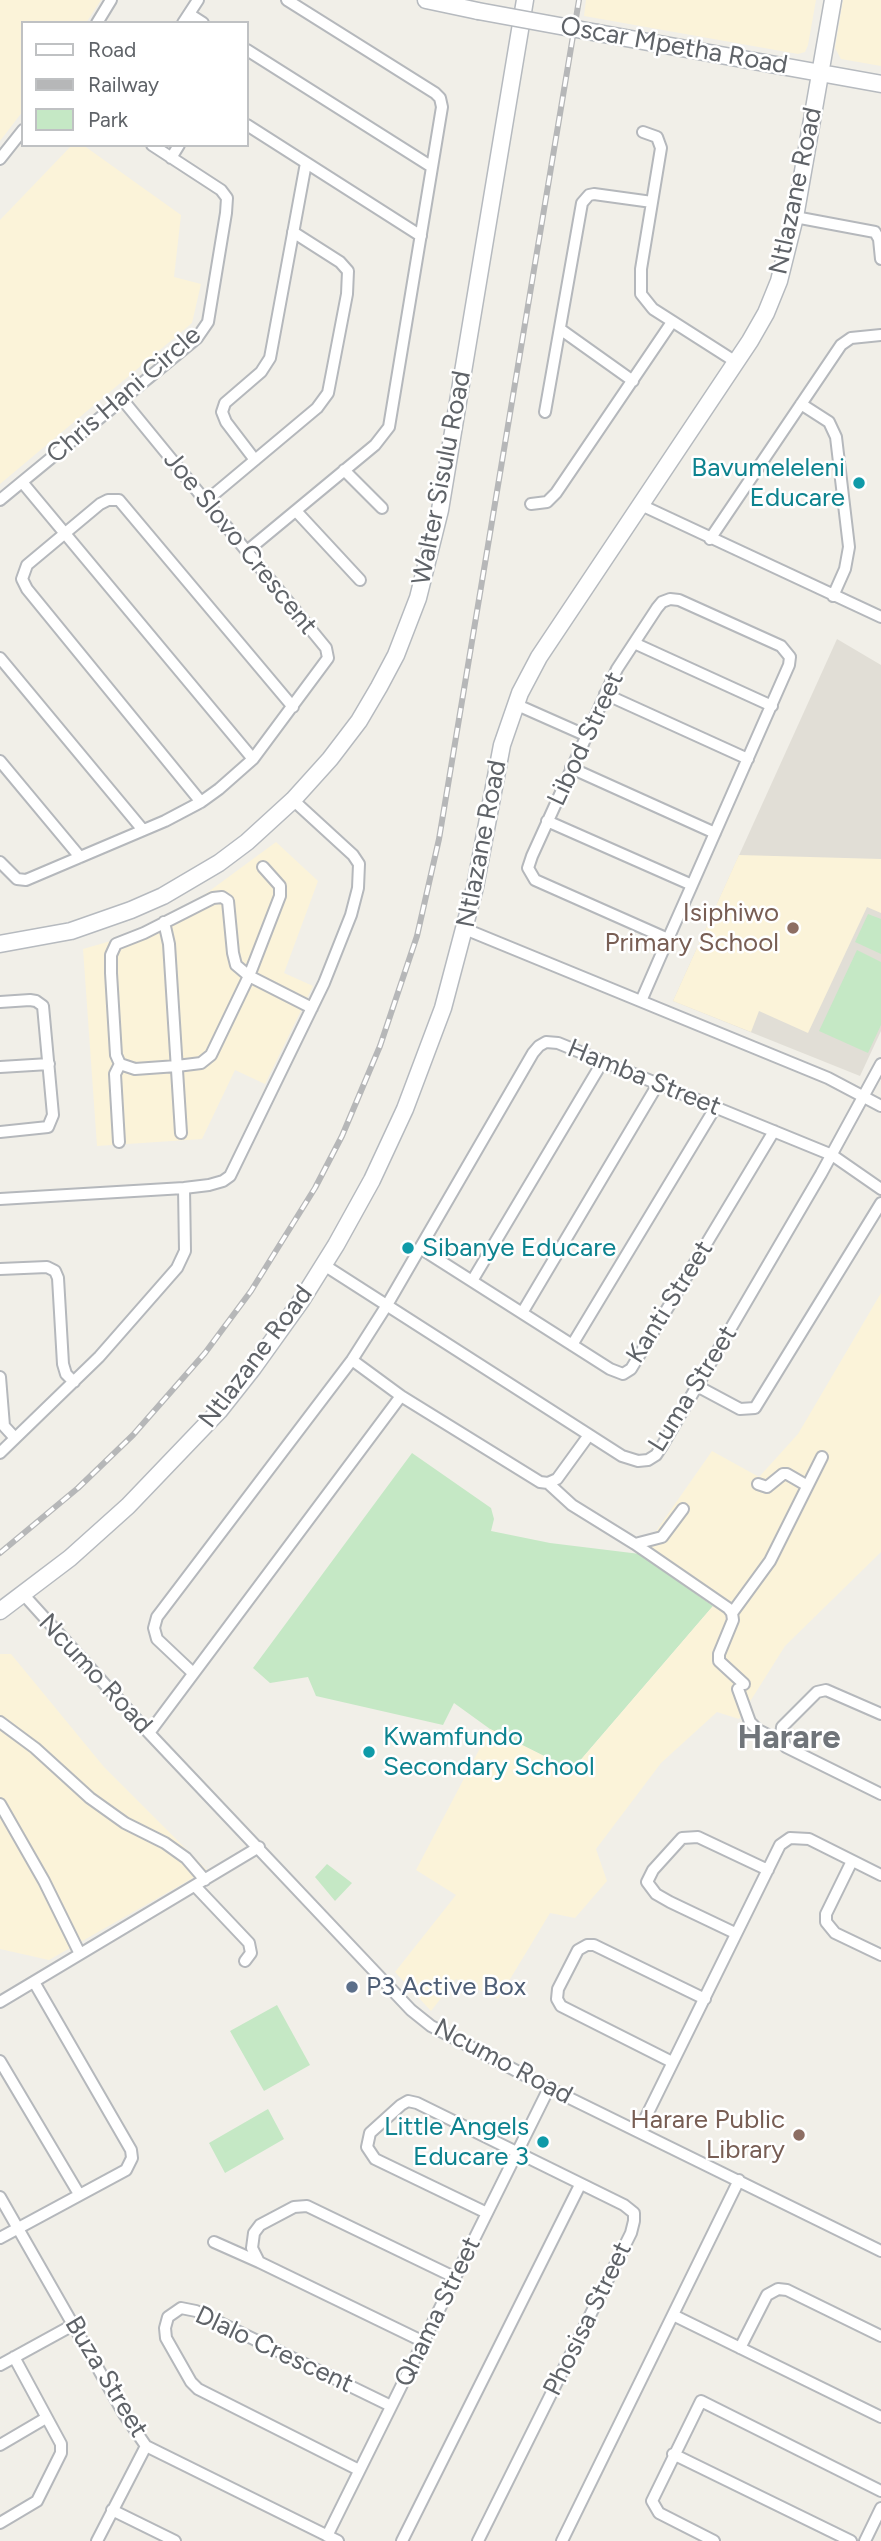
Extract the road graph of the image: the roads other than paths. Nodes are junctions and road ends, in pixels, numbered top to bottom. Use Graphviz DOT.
graph roads {
  1 [pos="111,0"];
  2 [pos="198,0"];
  3 [pos="287,0"];
  4 [pos="426,0"];
  5 [pos="525,0"];
  6 [pos="833,0"];
  7 [pos="186,18"];
  8 [pos="98,21"];
  9 [pos="248,51"];
  10 [pos="820,72"];
  11 [pos="881,83"];
  12 [pos="248,126"];
  13 [pos="643,132"];
  14 [pos="21,133"];
  15 [pos="155,147"];
  16 [pos="178,147"];
  17 [pos="171,158"];
  18 [pos="0,159"];
  19 [pos="306,163"];
  20 [pos="432,167"];
  21 [pos="652,202"];
  22 [pos="795,218"];
  23 [pos="293,232"];
  24 [pos="421,236"];
  25 [pos="881,259"];
  26 [pos="672,322"];
  27 [pos="560,329"];
  28 [pos="881,335"];
  29 [pos="736,362"];
  30 [pos="633,381"];
  31 [pos="122,399"];
  32 [pos="802,404"];
  33 [pos="545,412"];
  34 [pos="255,460"];
  35 [pos="344,470"];
  36 [pos="22,482"];
  37 [pos="0,500"];
  38 [pos="206,501"];
  39 [pos="531,503"];
  40 [pos="641,505"];
  41 [pos="382,508"];
  42 [pos="296,511"];
  43 [pos="66,533"];
  44 [pos="710,539"];
  45 [pos="247,551"];
  46 [pos="360,580"];
  47 [pos="833,596"];
  48 [pos="881,617"];
  49 [pos="634,643"];
  50 [pos="0,658"];
  51 [pos="605,695"];
  52 [pos="515,704"];
  53 [pos="772,706"];
  54 [pos="293,707"];
  55 [pos="586,735"];
  56 [pos="253,759"];
  57 [pos="748,759"];
  58 [pos="0,761"];
  59 [pos="571,768"];
  60 [pos="293,800"];
  61 [pos="201,802"];
  62 [pos="547,821"];
  63 [pos="143,830"];
  64 [pos="716,832"];
  65 [pos="80,857"];
  66 [pos="0,862"];
  67 [pos="263,867"];
  68 [pos="692,885"];
  69 [pos="164,922"];
  70 [pos="465,929"];
  71 [pos="668,939"];
  72 [pos="0,944"];
  73 [pos="249,976"];
  74 [pos="0,1002"];
  75 [pos="641,1002"];
  76 [pos="312,1008"];
  77 [pos="603,1061"];
  78 [pos="49,1064"];
  79 [pos="120,1064"];
  80 [pos="881,1064"];
  81 [pos="177,1066"];
  82 [pos="0,1068"];
  83 [pos="658,1084"];
  84 [pos="865,1097"];
  85 [pos="881,1106"];
  86 [pos="715,1108"];
  87 [pos="774,1131"];
  88 [pos="0,1132"];
  89 [pos="181,1133"];
  90 [pos="118,1142"];
  91 [pos="832,1155"];
  92 [pos="184,1188"];
  93 [pos="881,1189"];
  94 [pos="0,1199"];
  95 [pos="881,1203"];
  96 [pos="420,1248"];
  97 [pos="324,1265"];
  98 [pos="0,1269"];
  99 [pos="472,1281"];
  100 [pos="387,1305"];
  101 [pos="522,1314"];
  102 [pos="572,1345"];
  103 [pos="352,1360"];
  104 [pos="0,1377"];
  105 [pos="74,1382"];
  106 [pos="697,1385"];
  107 [pos="401,1396"];
  108 [pos="589,1435"];
  109 [pos="15,1438"];
  110 [pos="0,1453"];
  111 [pos="822,1457"];
  112 [pos="548,1483"];
  113 [pos="758,1484"];
  114 [pos="806,1485"];
  115 [pos="683,1509"];
  116 [pos="635,1544"];
  117 [pos="23,1594"];
  118 [pos="0,1611"];
  119 [pos="732,1614"];
  120 [pos="193,1673"];
  121 [pos="881,1714"];
  122 [pos="0,1722"];
  123 [pos="149,1733"];
  124 [pos="781,1737"];
  125 [pos="881,1794"];
  126 [pos="0,1804"];
  127 [pos="259,1847"];
  128 [pos="852,1861"];
  129 [pos="768,1870"];
  130 [pos="881,1875"];
  131 [pos="200,1883"];
  132 [pos="735,1933"];
  133 [pos="80,1954"];
  134 [pos="881,1955"];
  135 [pos="245,1961"];
  136 [pos="34,1982"];
  137 [pos="705,1998"];
  138 [pos="0,2002"];
  139 [pos="0,2062"];
  140 [pos="672,2062"];
  141 [pos="549,2088"];
  142 [pos="639,2132"];
  143 [pos="517,2152"];
  144 [pos="739,2180"];
  145 [pos="580,2185"];
  146 [pos="79,2194"];
  147 [pos="0,2197"];
  148 [pos="487,2213"];
  149 [pos="18,2228"];
  150 [pos="0,2238"];
  151 [pos="214,2242"];
  152 [pos="881,2251"];
  153 [pos="259,2262"];
  154 [pos="454,2277"];
  155 [pos="673,2315"];
  156 [pos="73,2325"];
  157 [pos="881,2336"];
  158 [pos="424,2342"];
  159 [pos="740,2348"];
  160 [pos="14,2357"];
  161 [pos="0,2365"];
  162 [pos="391,2406"];
  163 [pos="881,2417"];
  164 [pos="46,2418"];
  165 [pos="0,2445"];
  166 [pos="146,2446"];
  167 [pos="673,2454"];
  168 [pos="359,2470"];
  169 [pos="881,2491"];
  170 [pos="881,2508"];
  171 [pos="112,2510"];
  172 [pos="0,2523"];
  173 [pos="332,2538"];
  174 [pos="97,2541"];
  175 [pos="175,2541"];
  176 [pos="402,2541"];
  177 [pos="478,2541"];
  178 [pos="562,2541"];
  179 [pos="714,2541"];
  180 [pos="851,2541"];
  181 [pos="866,2541"];
  1 -- 8 [label="street"];
  2 -- 7 [label="street"];
  3 -- 20 [label="street"];
  4 -- 10 [label="street, Oscar Mpetha Road, bridge"];
  5 -- 60 [label="street, Walter Sisulu Road"];
  6 -- 10 [label="street, Ntlazane Road"];
  9 -- 20 [label="street"];
  10 -- 11 [label="street, Oscar Mpetha Road"];
  10 -- 22 [label="street, Ntlazane Road"];
  12 -- 19 [label="street"];
  13 -- 21 [label="street"];
  14 -- 18 [label="street"];
  15 -- 17 [label="street, Chris Hani Circle"];
  16 -- 17 [label="street"];
  17 -- 31 [label="street, Chris Hani Circle"];
  19 -- 23 [label="street"];
  19 -- 24 [label="street"];
  20 -- 24 [label="street"];
  21 -- 26 [label="street"];
  21 -- 27 [label="street"];
  22 -- 25 [label="street"];
  22 -- 29 [label="street, Ntlazane Road"];
  23 -- 34 [label="street"];
  23 -- 34 [label="street"];
  24 -- 35 [label="street"];
  26 -- 29 [label="street"];
  26 -- 30 [label="street"];
  27 -- 30 [label="street"];
  27 -- 33 [label="street"];
  28 -- 32 [label="street"];
  29 -- 40 [label="street, Ntlazane Road"];
  30 -- 39 [label="street"];
  31 -- 36 [label="street, Chris Hani Circle"];
  31 -- 38 [label="street, Joe Slovo Crescent"];
  32 -- 44 [label="street"];
  32 -- 47 [label="street"];
  34 -- 38 [label="street"];
  35 -- 41 [label="street"];
  35 -- 42 [label="street"];
  36 -- 37 [label="street, Chris Hani Circle"];
  36 -- 43 [label="street"];
  38 -- 45 [label="street, Joe Slovo Crescent"];
  40 -- 44 [label="street"];
  40 -- 52 [label="street, Ntlazane Road"];
  42 -- 45 [label="street"];
  42 -- 46 [label="street"];
  43 -- 54 [label="street"];
  43 -- 56 [label="street"];
  43 -- 61 [label="street"];
  44 -- 47 [label="street"];
  45 -- 54 [label="street, Joe Slovo Crescent"];
  47 -- 48 [label="street"];
  49 -- 51 [label="street, Libod Street"];
  49 -- 53 [label="street"];
  49 -- 53 [label="street, Libod Street"];
  50 -- 63 [label="street"];
  51 -- 55 [label="street, Libod Street"];
  51 -- 57 [label="street"];
  52 -- 55 [label="street"];
  52 -- 70 [label="street, Ntlazane Road"];
  53 -- 57 [label="street"];
  54 -- 56 [label="street, Joe Slovo Crescent"];
  55 -- 59 [label="street, Libod Street"];
  56 -- 61 [label="street, Joe Slovo Crescent"];
  57 -- 64 [label="street"];
  58 -- 65 [label="street"];
  59 -- 62 [label="street, Libod Street"];
  59 -- 64 [label="street"];
  60 -- 72 [label="street, Walter Sisulu Road"];
  60 -- 76 [label="street"];
  61 -- 63 [label="street, Joe Slovo Crescent"];
  62 -- 68 [label="street"];
  62 -- 71 [label="street, Libod Street"];
  63 -- 65 [label="street, Joe Slovo Crescent"];
  64 -- 68 [label="street"];
  65 -- 66 [label="street, Joe Slovo Crescent"];
  67 -- 73 [label="street"];
  68 -- 71 [label="street"];
  69 -- 73 [label="street"];
  69 -- 79 [label="street"];
  69 -- 81 [label="street"];
  70 -- 75 [label="street"];
  70 -- 97 [label="street, Ntlazane Road"];
  71 -- 75 [label="street"];
  73 -- 76 [label="street"];
  73 -- 81 [label="street"];
  74 -- 78 [label="street"];
  75 -- 84 [label="street"];
  76 -- 92 [label="street"];
  77 -- 83 [label="street, Hamba Street"];
  77 -- 96 [label="street, Hamba Street"];
  77 -- 99 [label="street"];
  78 -- 82 [label="street"];
  78 -- 88 [label="street"];
  79 -- 81 [label="street"];
  79 -- 90 [label="street"];
  80 -- 84 [label="street, Luma Street"];
  81 -- 89 [label="street"];
  83 -- 86 [label="street, Hamba Street"];
  83 -- 101 [label="street"];
  84 -- 85 [label="street"];
  84 -- 91 [label="street, Luma Street"];
  86 -- 87 [label="street, Hamba Street"];
  86 -- 102 [label="street"];
  87 -- 91 [label="street, Hamba Street"];
  87 -- 102 [label="street, Kanti Street"];
  91 -- 93 [label="street, Hamba Street"];
  91 -- 106 [label="street, Luma Street"];
  92 -- 94 [label="street"];
  92 -- 105 [label="street"];
  95 -- 106 [label="street"];
  96 -- 99 [label="street, Kanti Street"];
  96 -- 100 [label="street, Hamba Street"];
  97 -- 100 [label="street, Luma Street"];
  97 -- 117 [label="street, Ntlazane Road"];
  98 -- 105 [label="street"];
  99 -- 101 [label="street, Kanti Street"];
  100 -- 103 [label="street, Hamba Street"];
  100 -- 108 [label="street, Luma Street"];
  101 -- 102 [label="street, Kanti Street"];
  103 -- 107 [label="street"];
  103 -- 120 [label="street, Hamba Street"];
  104 -- 109 [label="street"];
  105 -- 109 [label="street"];
  106 -- 108 [label="street, Luma Street"];
  107 -- 112 [label="street"];
  107 -- 120 [label="street"];
  108 -- 112 [label="street"];
  109 -- 110 [label="street"];
  111 -- 114 [label="street"];
  112 -- 116 [label="street"];
  113 -- 114 [label="street"];
  114 -- 119 [label="street"];
  115 -- 116 [label="street"];
  116 -- 119 [label="street"];
  117 -- 118 [label="street, Ntlazane Road"];
  117 -- 123 [label="street, Ncumo Road"];
  119 -- 124 [label="street"];
  120 -- 123 [label="street"];
  121 -- 124 [label="street"];
  122 -- 131 [label="street"];
  123 -- 127 [label="street, Ncumo Road"];
  124 -- 125 [label="street"];
  126 -- 133 [label="street"];
  127 -- 131 [label="street"];
  127 -- 141 [label="street, Ncumo Road"];
  128 -- 129 [label="street"];
  128 -- 130 [label="street"];
  128 -- 134 [label="street"];
  129 -- 132 [label="street"];
  129 -- 132 [label="street"];
  131 -- 133 [label="street"];
  131 -- 135 [label="street"];
  132 -- 137 [label="street"];
  133 -- 136 [label="street"];
  136 -- 138 [label="street"];
  136 -- 146 [label="street"];
  137 -- 140 [label="street"];
  137 -- 140 [label="street"];
  139 -- 146 [label="street"];
  140 -- 142 [label="street"];
  141 -- 142 [label="street, Ncumo Road"];
  141 -- 143 [label="street, Qhama Street"];
  142 -- 144 [label="street, Ncumo Road"];
  143 -- 145 [label="street, Phosisa Street"];
  143 -- 148 [label="street, Qhama Street"];
  143 -- 148 [label="street, Phosisa Street"];
  144 -- 152 [label="street, Ncumo Road"];
  144 -- 155 [label="street"];
  145 -- 176 [label="street"];
  145 -- 177 [label="street, Phosisa Street"];
  146 -- 149 [label="street"];
  147 -- 149 [label="street, Buza Street"];
  148 -- 154 [label="street, Qhama Street"];
  149 -- 150 [label="street"];
  149 -- 156 [label="street, Buza Street"];
  151 -- 153 [label="street"];
  153 -- 154 [label="street"];
  153 -- 158 [label="street"];
  154 -- 158 [label="street, Qhama Street"];
  155 -- 159 [label="street"];
  155 -- 178 [label="street"];
  156 -- 160 [label="street"];
  156 -- 166 [label="street, Buza Street"];
  157 -- 159 [label="street"];
  158 -- 162 [label="street, Qhama Street"];
  159 -- 163 [label="street"];
  160 -- 161 [label="street"];
  160 -- 164 [label="street"];
  162 -- 168 [label="street, Qhama Street"];
  162 -- 168 [label="street, Dlalo Crescent"];
  164 -- 165 [label="street"];
  164 -- 172 [label="street"];
  166 -- 171 [label="street"];
  166 -- 173 [label="street, Buza Street"];
  167 -- 169 [label="street"];
  167 -- 179 [label="street"];
  167 -- 180 [label="street"];
  168 -- 173 [label="street, Qhama Street"];
  170 -- 181 [label="street"];
  171 -- 174 [label="street"];
  171 -- 175 [label="street"];
}
